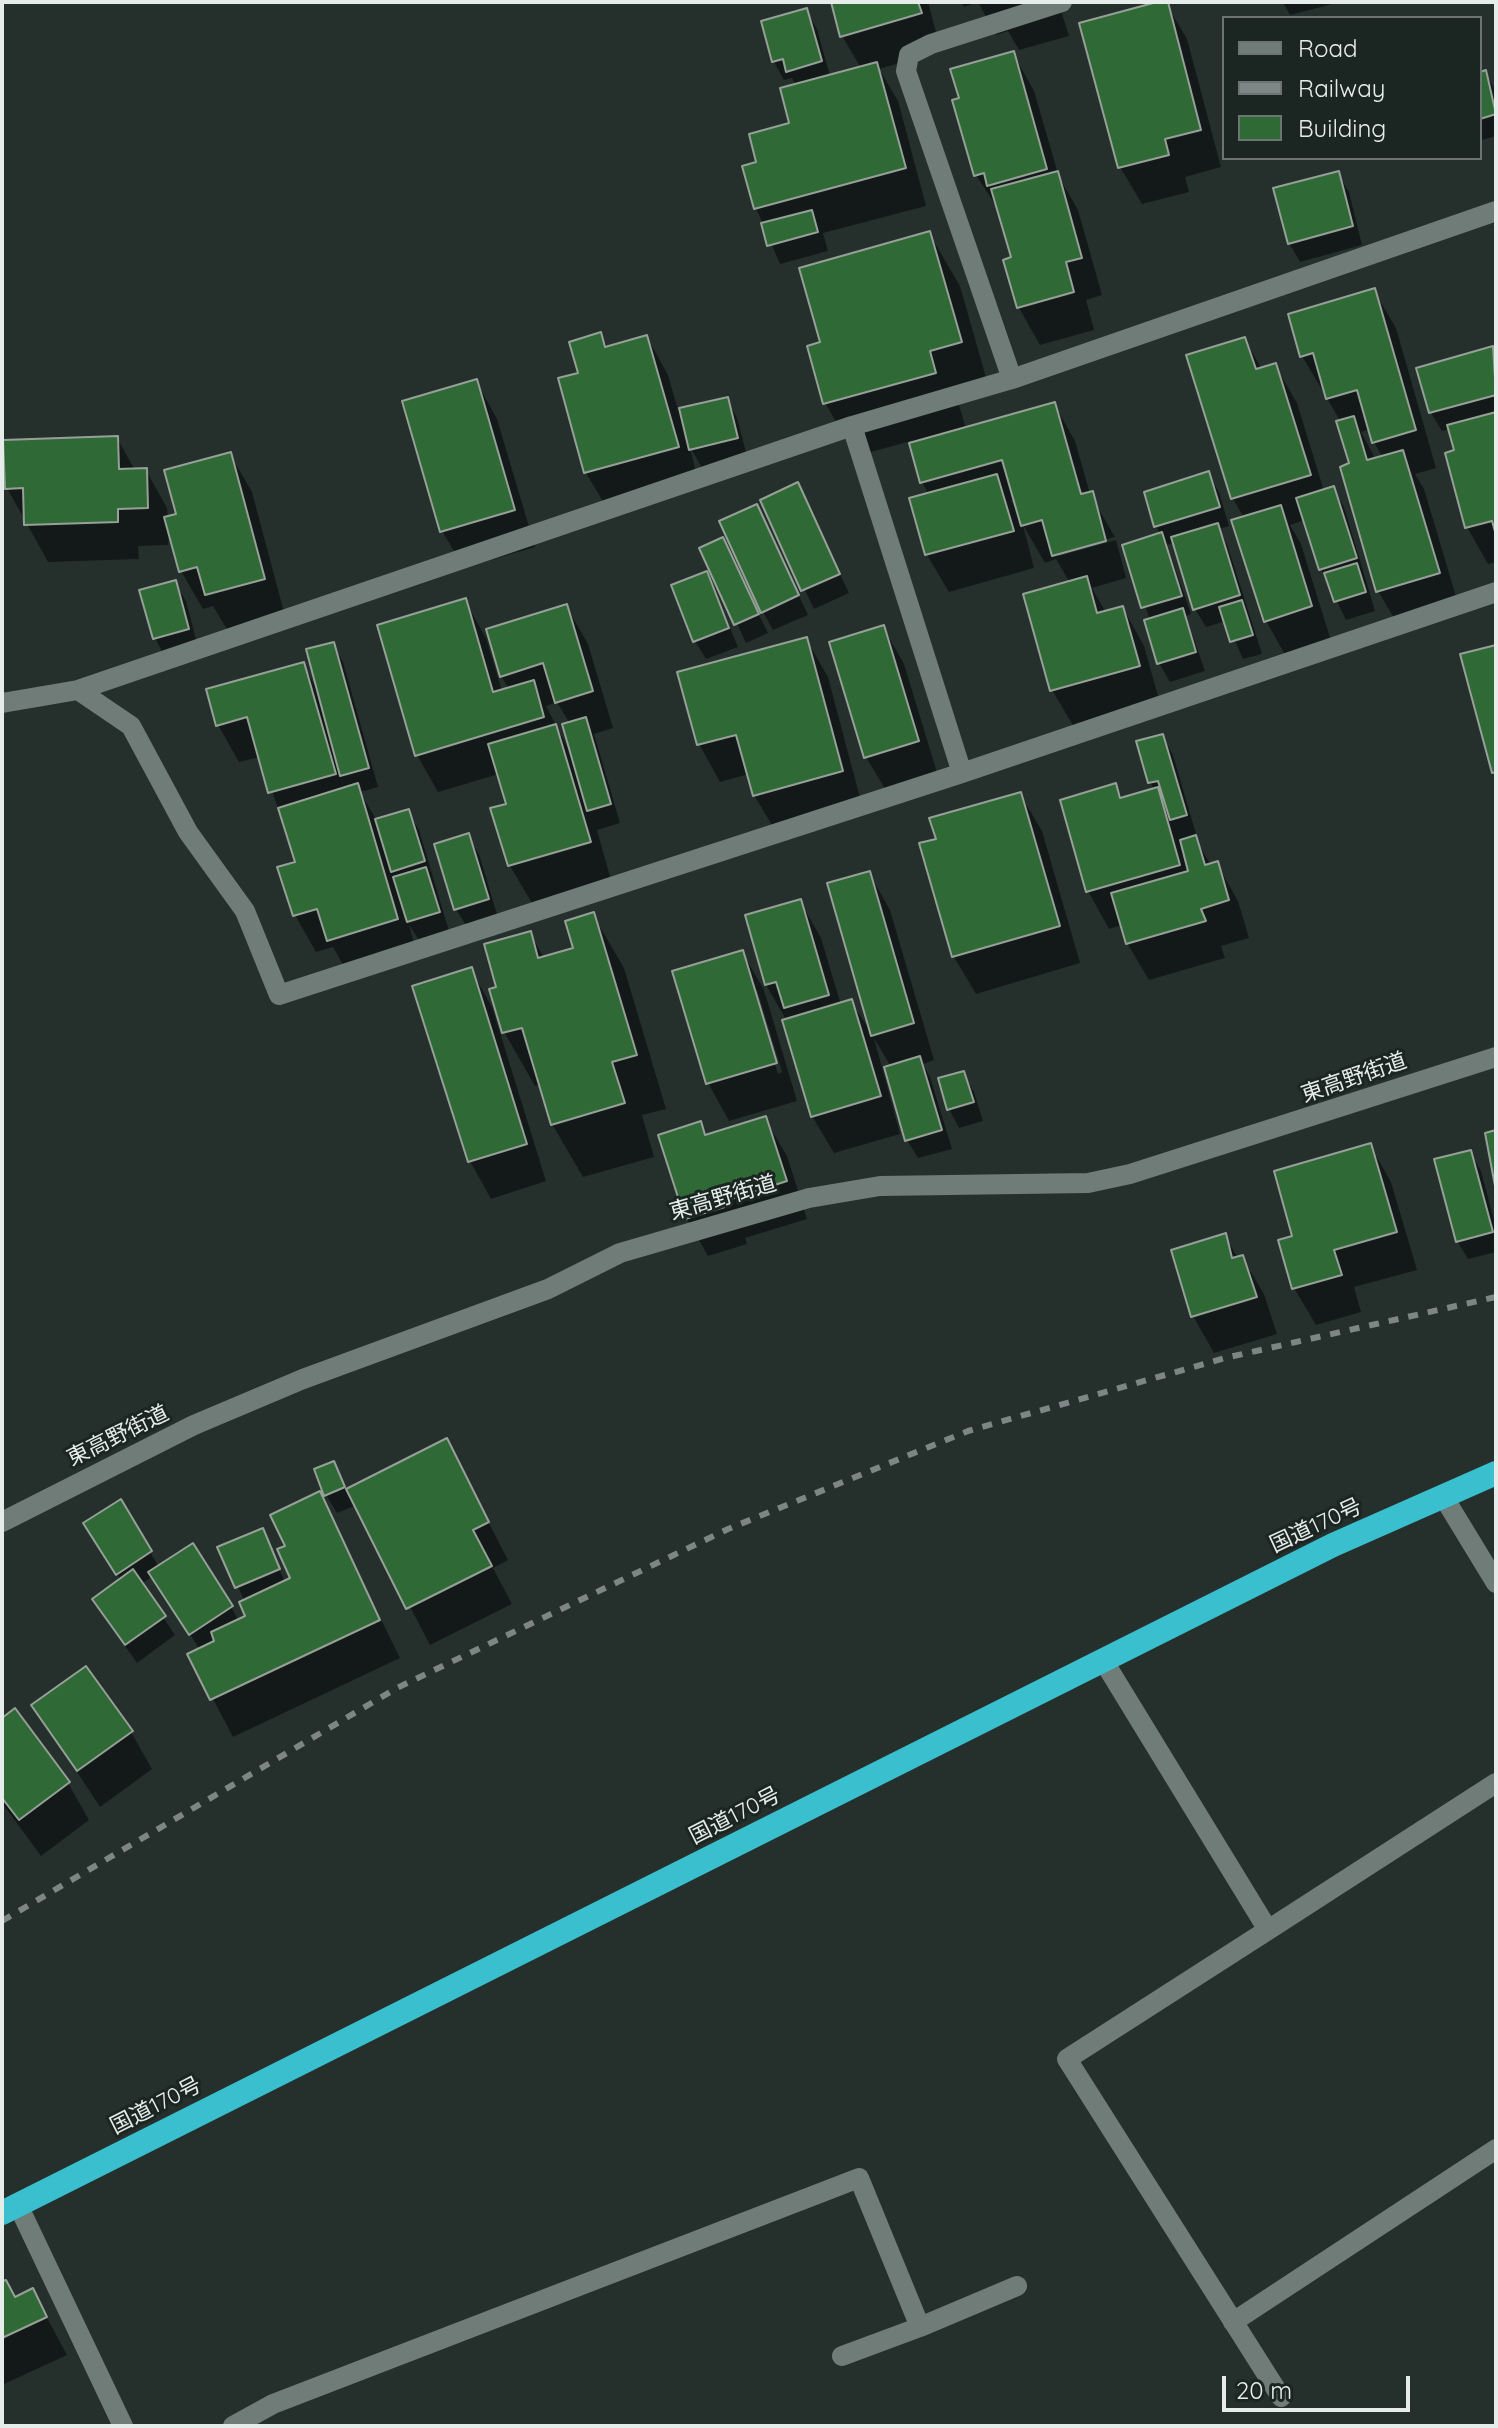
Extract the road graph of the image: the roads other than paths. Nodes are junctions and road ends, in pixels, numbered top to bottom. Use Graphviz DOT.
graph roads {
  1 [pos="1062,2"];
  2 [pos="1496,211"];
  3 [pos="1012,379"];
  4 [pos="852,426"];
  5 [pos="1496,592"];
  6 [pos="78,690"];
  7 [pos="2,703"];
  8 [pos="962,773"];
  9 [pos="1496,1057"];
  10 [pos="1496,1473"];
  11 [pos="1443,1496"];
  12 [pos="2,1522"];
  13 [pos="1496,1583"];
  14 [pos="1103,1660"];
  15 [pos="1496,1783"];
  16 [pos="1268,1930"];
  17 [pos="1496,2149"];
  18 [pos="10,2209"];
  19 [pos="1017,2286"];
  20 [pos="1233,2322"];
  21 [pos="920,2327"];
  22 [pos="842,2356"];
  23 [pos="1281,2397"];
  24 [pos="123,2426"];
  25 [pos="233,2426"];
  1 -- 3 [label="street"];
  2 -- 3 [label="street"];
  3 -- 4 [label="street"];
  4 -- 6 [label="street"];
  4 -- 8 [label="street"];
  5 -- 8 [label="street"];
  6 -- 7 [label="street"];
  6 -- 8 [label="street"];
  9 -- 12 [label="street, 東高野街道"];
  10 -- 11 [label="highway, 国道170号"];
  11 -- 13 [label="street"];
  11 -- 14 [label="highway, 国道170号"];
  14 -- 16 [label="street"];
  14 -- 18 [label="highway, 国道170号"];
  15 -- 16 [label="street"];
  16 -- 20 [label="street"];
  17 -- 20 [label="street"];
  18 -- 24 [label="street"];
  19 -- 21 [label="street"];
  20 -- 23 [label="street"];
  21 -- 22 [label="street"];
  21 -- 25 [label="street"];
}
